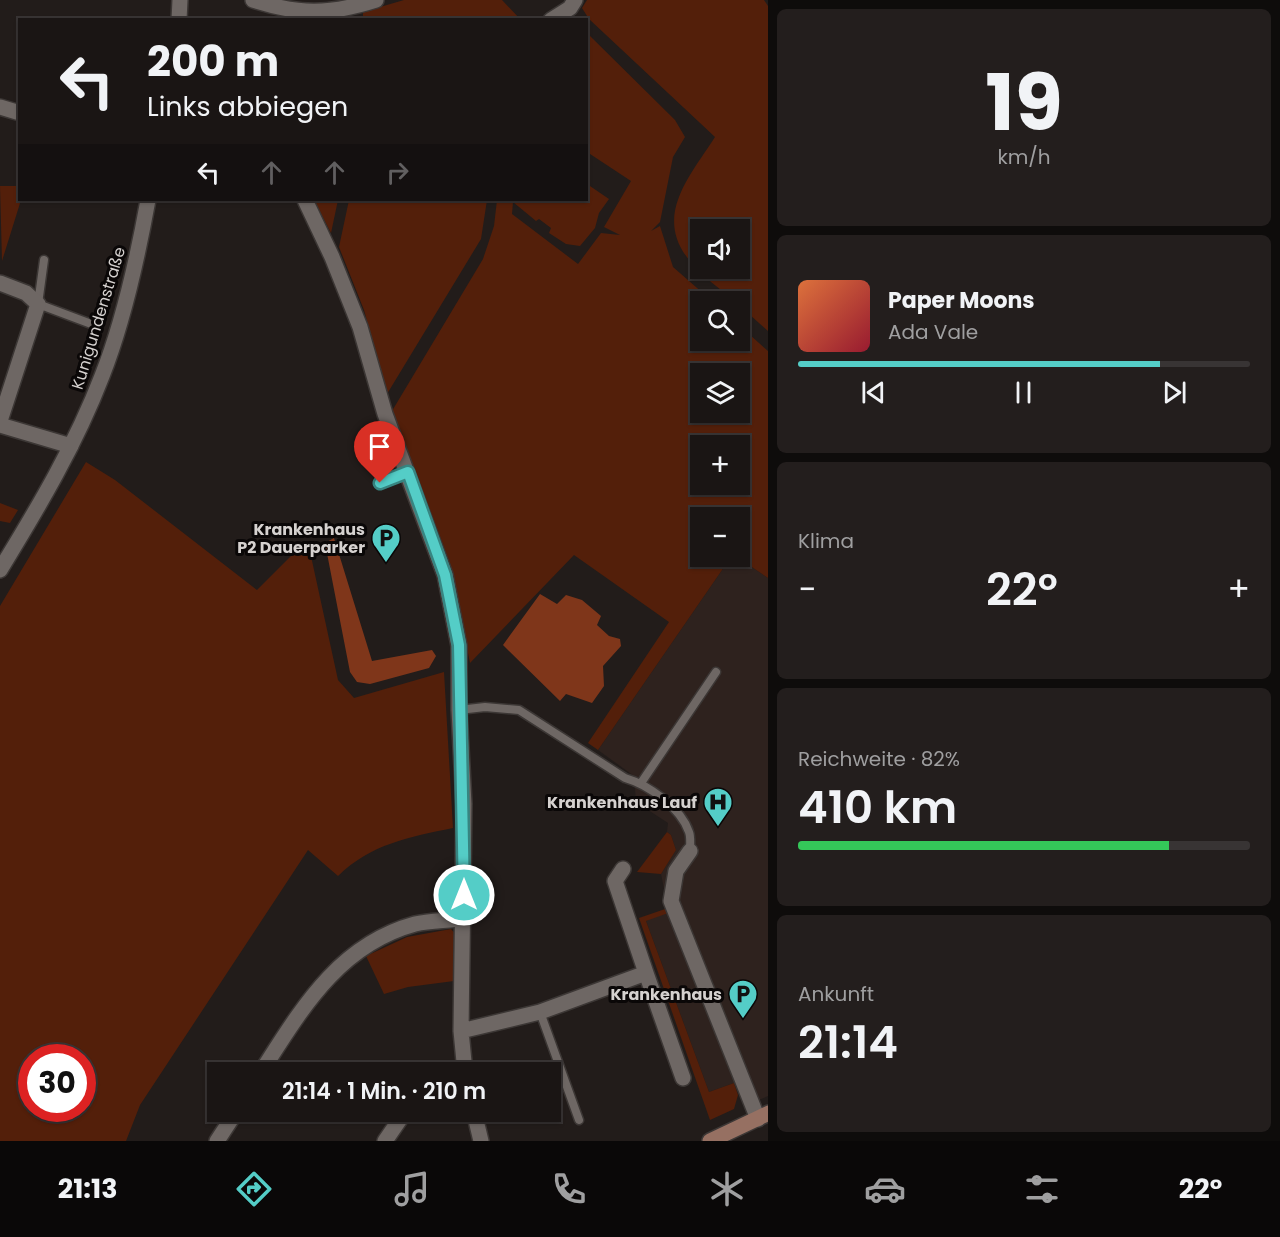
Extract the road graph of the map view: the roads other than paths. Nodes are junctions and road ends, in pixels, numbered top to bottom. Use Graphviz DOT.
graph roads {
  1 [pos="180,0"];
  2 [pos="253,0"];
  3 [pos="376,0"];
  4 [pos="575,0"];
  5 [pos="178,18"];
  6 [pos="554,18"];
  7 [pos="0,107"];
  8 [pos="18,112"];
  9 [pos="148,201"];
  10 [pos="305,201"];
  11 [pos="44,260"];
  12 [pos="0,283"];
  13 [pos="38,304"];
  14 [pos="94,324"];
  15 [pos="0,423"];
  16 [pos="71,446"];
  17 [pos="408,472"];
  18 [pos="380,483"];
  19 [pos="0,570"];
  20 [pos="716,672"];
  21 [pos="459,710"];
  22 [pos="641,783"];
  23 [pos="690,851"];
  24 [pos="623,869"];
  25 [pos="465,918"];
  26 [pos="646,973"];
  27 [pos="540,1012"];
  28 [pos="461,1031"];
  29 [pos="267,1062"];
  30 [pos="464,1062"];
  31 [pos="683,1078"];
  32 [pos="763,1116"];
  33 [pos="579,1120"];
  34 [pos="229,1122"];
  35 [pos="398,1122"];
  36 [pos="476,1122"];
  37 [pos="217,1141"];
  38 [pos="386,1141"];
  39 [pos="481,1141"];
  40 [pos="710,1141"];
  1 -- 5 [label="street"];
  2 -- 3 [label="street"];
  4 -- 6 [label="street"];
  7 -- 8 [label="street"];
  9 -- 16 [label="street, Kunigundenstraße"];
  10 -- 17 [label="street"];
  11 -- 13 [label="lane"];
  12 -- 13 [label="street"];
  13 -- 14 [label="lane"];
  13 -- 15 [label="street"];
  15 -- 16 [label="street"];
  16 -- 19 [label="street, Kunigundenstraße"];
  17 -- 18 [label="lane"];
  17 -- 21 [label="street"];
  20 -- 22 [label="lane"];
  21 -- 22 [label="lane"];
  21 -- 25 [label="street"];
  22 -- 23 [label="lane"];
  23 -- 32 [label="street"];
  24 -- 26 [label="street"];
  25 -- 28 [label="street"];
  25 -- 29 [label="street"];
  26 -- 27 [label="street"];
  26 -- 31 [label="street"];
  27 -- 28 [label="street"];
  27 -- 33 [label="lane"];
  28 -- 30 [label="street"];
  32 -- 40 [label="street"];
  34 -- 37 [label="street"];
  35 -- 38 [label="street"];
  36 -- 39 [label="street"];
}
